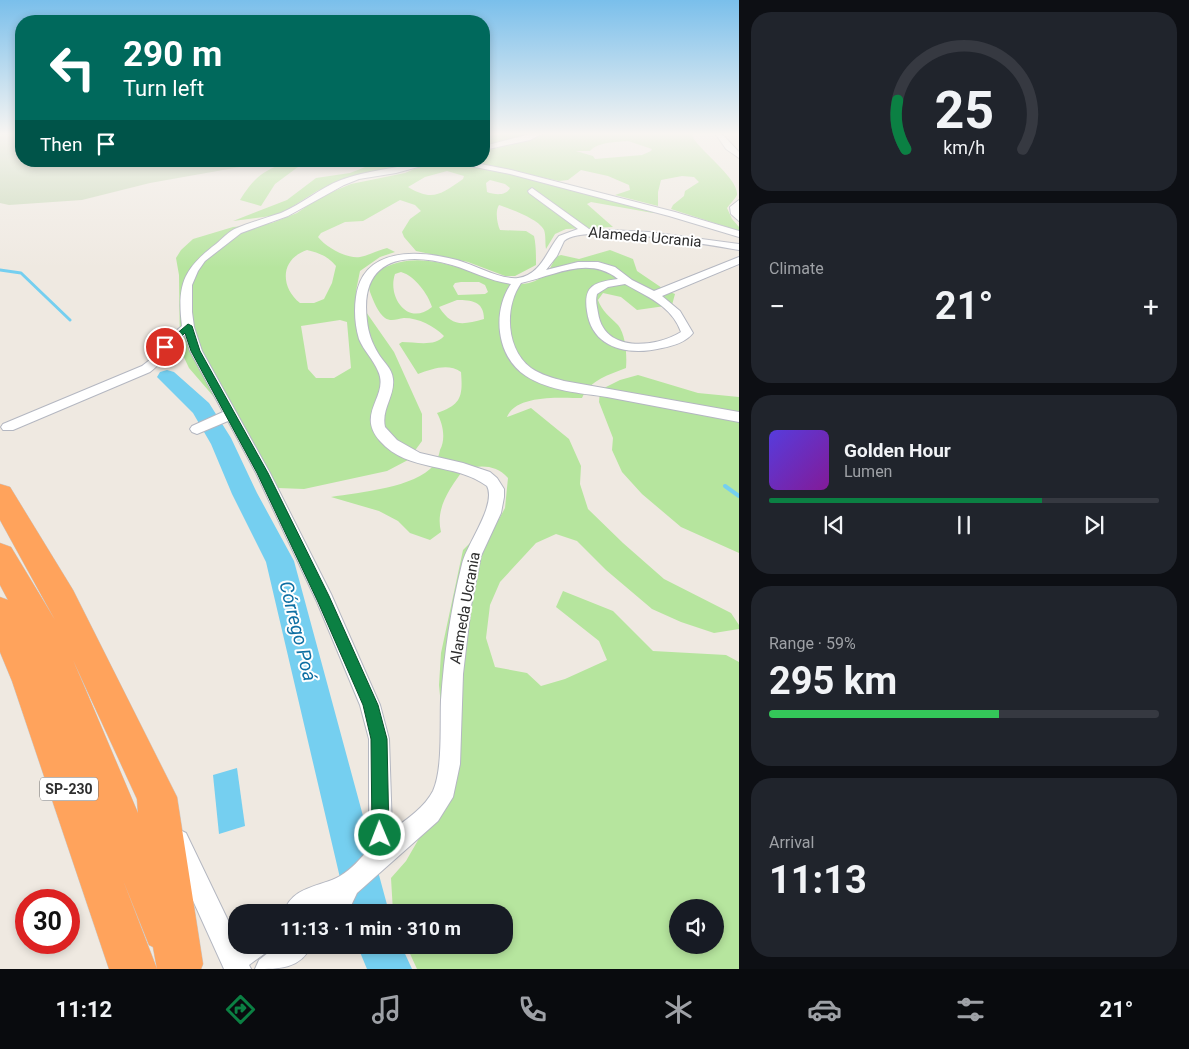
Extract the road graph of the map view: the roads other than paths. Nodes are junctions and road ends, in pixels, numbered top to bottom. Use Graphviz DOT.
graph roads {
  1 [pos="354,178"];
  2 [pos="534,178"];
  3 [pos="532,191"];
  4 [pos="739,203"];
  5 [pos="739,218"];
  6 [pos="587,232"];
  7 [pos="739,234"];
  8 [pos="739,247"];
  9 [pos="739,260"];
  10 [pos="523,280"];
  11 [pos="627,281"];
  12 [pos="654,295"];
  13 [pos="188,326"];
  14 [pos="225,417"];
  15 [pos="739,418"];
  16 [pos="8,427"];
  17 [pos="197,429"];
  18 [pos="0,495"];
  19 [pos="0,556"];
  20 [pos="0,612"];
  21 [pos="158,797"];
  22 [pos="374,862"];
  23 [pos="348,885"];
  24 [pos="306,904"];
  25 [pos="339,904"];
  26 [pos="246,954"];
  27 [pos="287,954"];
  28 [pos="236,965"];
  29 [pos="180,967"];
  30 [pos="133,969"];
  31 [pos="268,969"];
  1 -- 13 [label="street"];
  2 -- 7 [label="street"];
  3 -- 6 [label="street"];
  4 -- 5 [label="street"];
  6 -- 8 [label="street, Alameda Ucrania"];
  6 -- 10 [label="street, Alameda Ucrania"];
  9 -- 12 [label="street"];
  10 -- 11 [label="street"];
  10 -- 15 [label="street"];
  10 -- 22 [label="street, Alameda Ucrania"];
  11 -- 12 [label="street"];
  11 -- 12 [label="street"];
  13 -- 14 [label="street"];
  13 -- 16 [label="street"];
  14 -- 17 [label="street"];
  14 -- 22 [label="street"];
  18 -- 21 [label="highway"];
  19 -- 29 [label="highway, SP-230"];
  20 -- 30 [label="highway, SP-230"];
  21 -- 28 [label="street"];
  21 -- 29 [label="highway"];
  22 -- 23 [label="street, Alameda Ucrania"];
  23 -- 24 [label="street, Alameda Ucrania"];
  23 -- 25 [label="street"];
  26 -- 28 [label="street"];
  27 -- 31 [label="street"];
}
